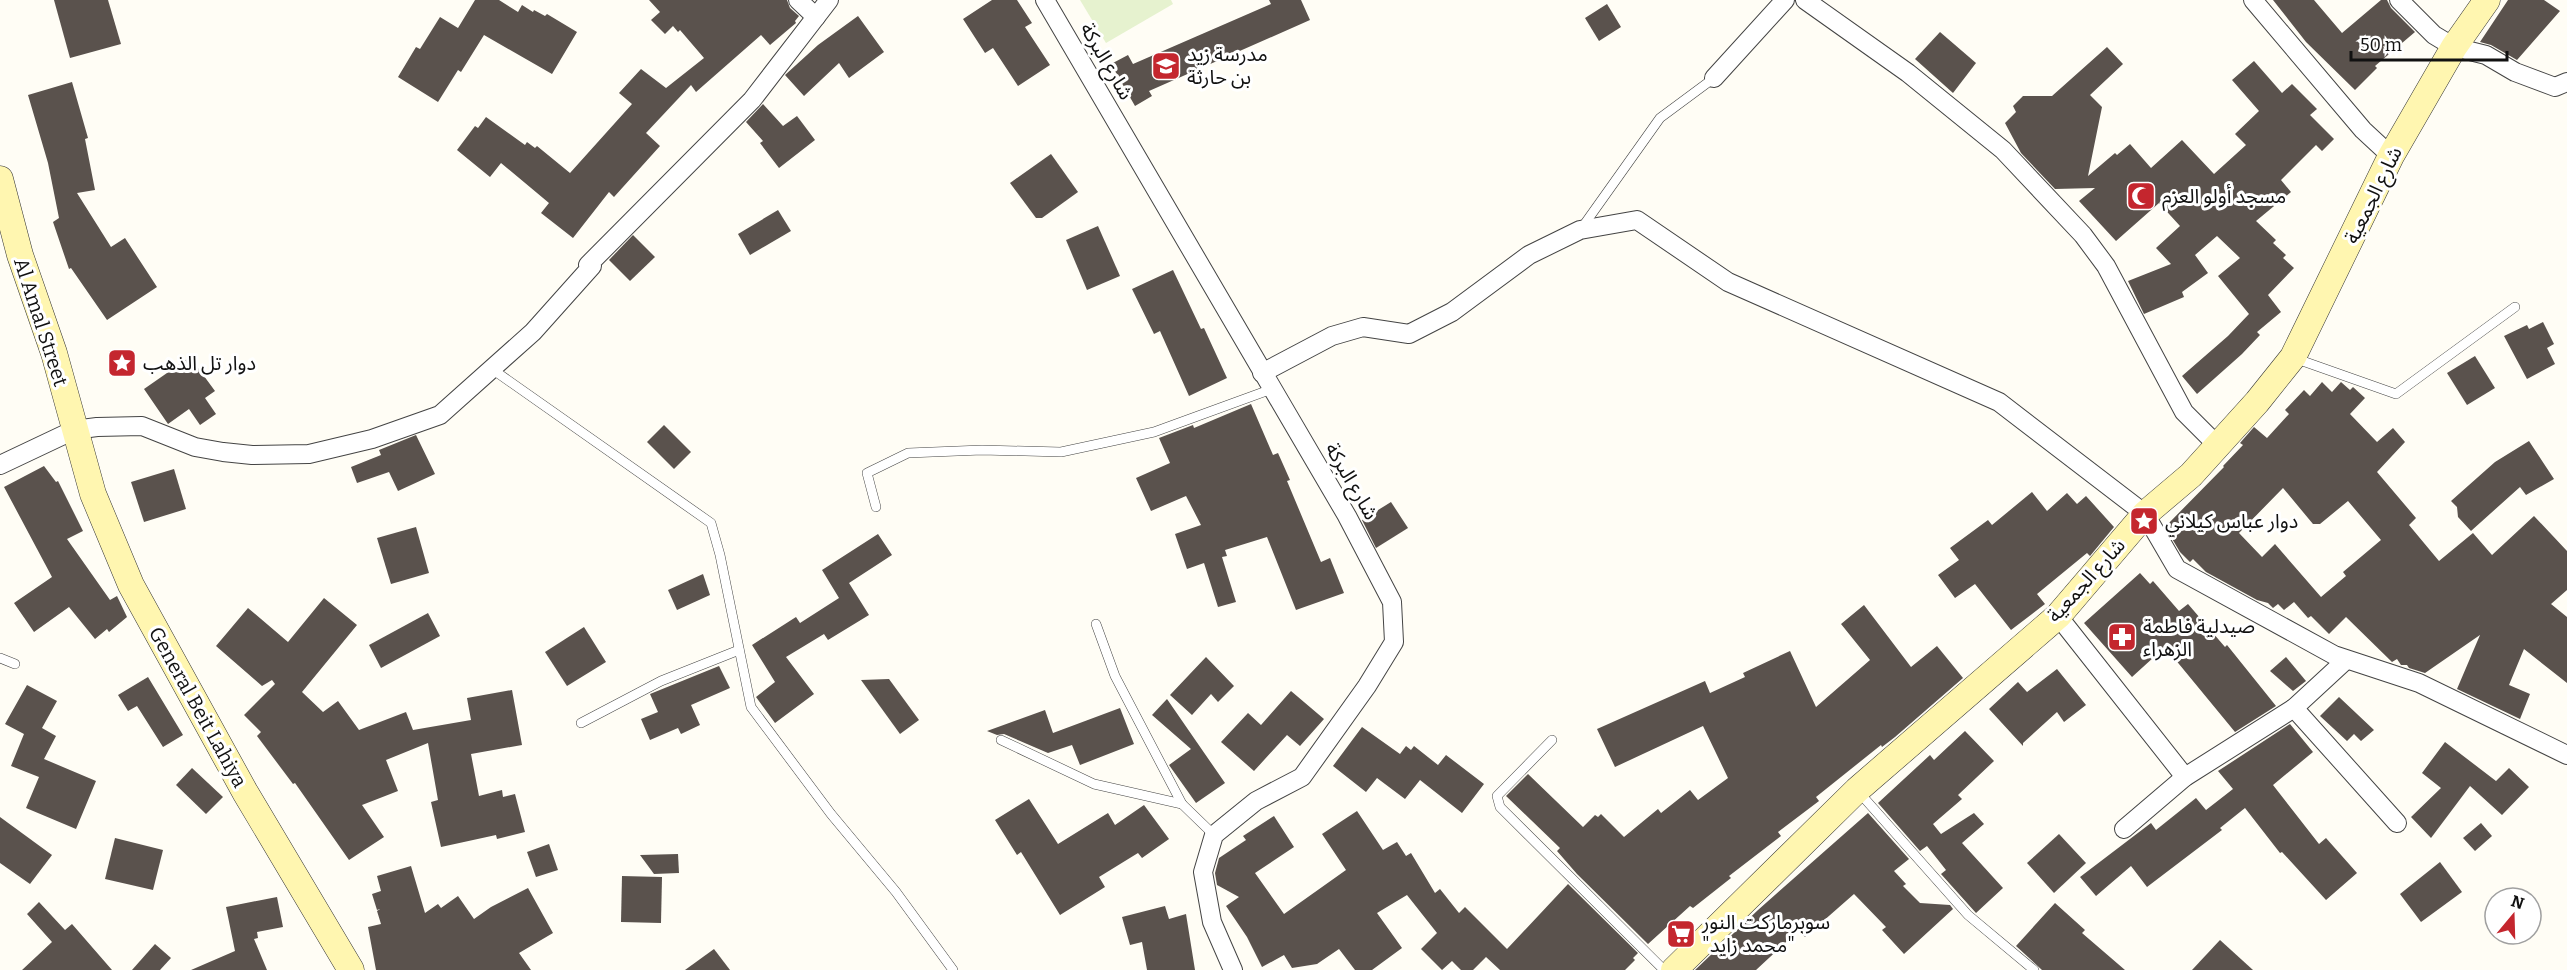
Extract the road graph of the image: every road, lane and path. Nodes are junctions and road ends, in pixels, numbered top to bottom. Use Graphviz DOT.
graph roads {
  1 [pos="798,0"];
  2 [pos="829,0"];
  3 [pos="1045,0"];
  4 [pos="1785,0"];
  5 [pos="1805,0"];
  6 [pos="2253,0"];
  7 [pos="2399,0"];
  8 [pos="2487,0"];
  9 [pos="816,17"];
  10 [pos="2454,47"];
  11 [pos="1714,78"];
  12 [pos="2567,82"];
  13 [pos="2391,156"];
  14 [pos="0,179"];
  15 [pos="1580,230"];
  16 [pos="2515,307"];
  17 [pos="2293,357"];
  18 [pos="492,369"];
  19 [pos="1267,381"];
  20 [pos="74,430"];
  21 [pos="2218,446"];
  22 [pos="0,465"];
  23 [pos="876,507"];
  24 [pos="2145,514"];
  25 [pos="2058,616"];
  26 [pos="1096,624"];
  27 [pos="739,650"];
  28 [pos="0,658"];
  29 [pos="2346,660"];
  30 [pos="15,664"];
  31 [pos="2294,708"];
  32 [pos="581,723"];
  33 [pos="1001,740"];
  34 [pos="1552,740"];
  35 [pos="2567,755"];
  36 [pos="2186,777"];
  37 [pos="1857,790"];
  38 [pos="1182,804"];
  39 [pos="2397,823"];
  40 [pos="2124,829"];
  41 [pos="1214,835"];
  42 [pos="1232,967"];
  43 [pos="351,970"];
  44 [pos="953,970"];
  45 [pos="1664,970"];
  46 [pos="1674,970"];
  47 [pos="2034,970"];
  1 -- 9 [label="street"];
  2 -- 9 [label="street"];
  3 -- 19 [label="street, شارع البركة"];
  4 -- 11 [label="street"];
  5 -- 21 [label="street"];
  6 -- 13 [label="street"];
  7 -- 10 [label="street"];
  8 -- 10 [label="street, شارع الجمعية"];
  9 -- 18 [label="street"];
  10 -- 12 [label="street"];
  10 -- 13 [label="street, شارع الجمعية"];
  11 -- 15 [label="lane"];
  13 -- 17 [label="street, شارع الجمعية"];
  14 -- 20 [label="street, Al Amal Street"];
  15 -- 19 [label="street"];
  15 -- 24 [label="street"];
  16 -- 17 [label="lane"];
  17 -- 21 [label="street, شارع الجمعية"];
  18 -- 20 [label="street"];
  18 -- 27 [label="lane"];
  19 -- 23 [label="lane"];
  19 -- 41 [label="street, شارع البركة"];
  20 -- 22 [label="street"];
  20 -- 43 [label="street, General Beit Lahiya"];
  21 -- 24 [label="street, شارع الجمعية"];
  24 -- 25 [label="street, شارع الجمعية"];
  24 -- 29 [label="street"];
  25 -- 36 [label="street"];
  25 -- 37 [label="street, شارع الجمعية"];
  26 -- 38 [label="lane"];
  27 -- 32 [label="lane"];
  27 -- 44 [label="lane"];
  28 -- 30 [label="lane"];
  29 -- 31 [label="street"];
  29 -- 35 [label="street"];
  31 -- 36 [label="street"];
  31 -- 39 [label="street"];
  33 -- 38 [label="lane"];
  34 -- 45 [label="lane"];
  36 -- 40 [label="street"];
  37 -- 46 [label="street, شارع الجمعية"];
  37 -- 47 [label="lane"];
  38 -- 41 [label="lane"];
  41 -- 42 [label="street"];
}
